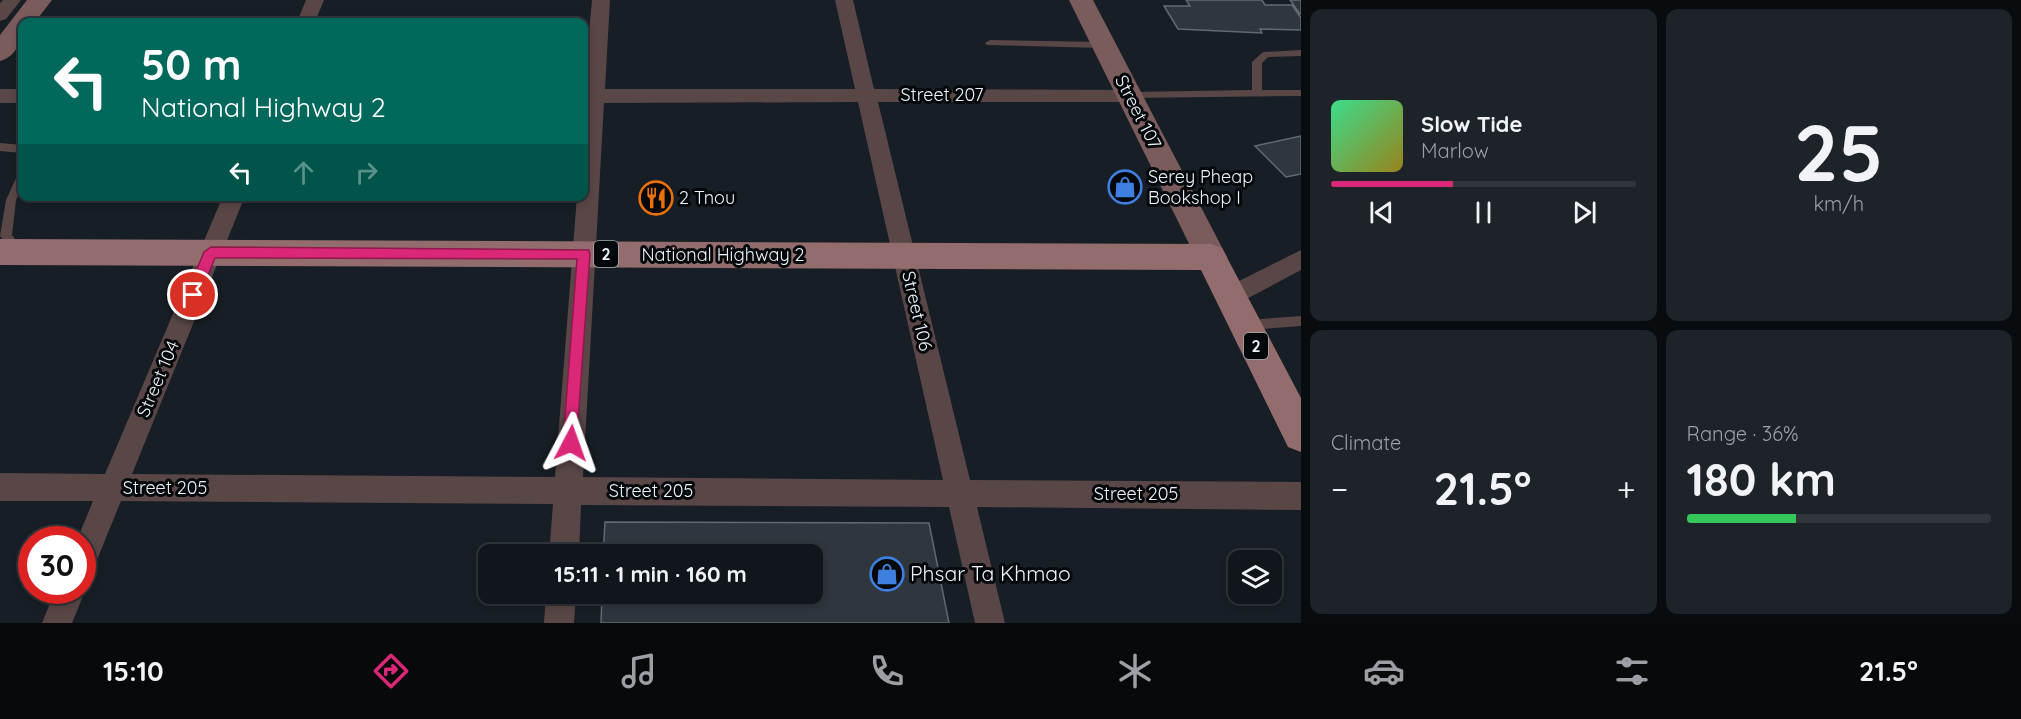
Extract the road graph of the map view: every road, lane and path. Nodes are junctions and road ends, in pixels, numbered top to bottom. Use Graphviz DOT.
graph roads {
  1 [pos="12,0"];
  2 [pos="40,0"];
  3 [pos="315,0"];
  4 [pos="601,0"];
  5 [pos="844,0"];
  6 [pos="1080,0"];
  7 [pos="0,15"];
  8 [pos="27,18"];
  9 [pos="308,18"];
  10 [pos="18,30"];
  11 [pos="990,43"];
  12 [pos="1103,45"];
  13 [pos="0,53"];
  14 [pos="1301,53"];
  15 [pos="1301,93"];
  16 [pos="1257,94"];
  17 [pos="866,95"];
  18 [pos="1129,95"];
  19 [pos="0,96"];
  20 [pos="18,96"];
  21 [pos="589,96"];
  22 [pos="588,128"];
  23 [pos="0,147"];
  24 [pos="18,149"];
  25 [pos="18,185"];
  26 [pos="232,201"];
  27 [pos="586,201"];
  28 [pos="9,252"];
  29 [pos="211,252"];
  30 [pos="584,254"];
  31 [pos="904,256"];
  32 [pos="1211,257"];
  33 [pos="1301,259"];
  34 [pos="1238,311"];
  35 [pos="1301,321"];
  36 [pos="1301,435"];
  37 [pos="0,486"];
  38 [pos="113,487"];
  39 [pos="568,490"];
  40 [pos="960,493"];
  41 [pos="1301,496"];
  42 [pos="96,528"];
  43 [pos="565,544"];
  44 [pos="65,604"];
  45 [pos="560,604"];
  46 [pos="57,623"];
  47 [pos="559,623"];
  48 [pos="990,623"];
  1 -- 7 [label="street"];
  2 -- 8 [label="street"];
  3 -- 9 [label="street"];
  4 -- 21 [label="street"];
  5 -- 17 [label="street, Street 106"];
  6 -- 12 [label="street, Street 107"];
  10 -- 13 [label="street"];
  11 -- 12 [label="lane"];
  12 -- 18 [label="street, Street 107"];
  14 -- 16 [label="lane"];
  15 -- 16 [label="lane, Street 207"];
  16 -- 18 [label="lane, Street 207"];
  17 -- 18 [label="street, Street 207"];
  17 -- 21 [label="street, Street 207"];
  17 -- 31 [label="street, Street 106"];
  18 -- 32 [label="street, Street 107"];
  19 -- 20 [label="street"];
  21 -- 22 [label="street"];
  23 -- 24 [label="lane"];
  25 -- 28 [label="lane"];
  26 -- 29 [label="street, Street 104"];
  27 -- 30 [label="street"];
  28 -- 29 [label="main road, National Highway 2 / 2"];
  29 -- 30 [label="main road, National Highway 2 / 2"];
  29 -- 38 [label="street, Street 104"];
  30 -- 31 [label="main road, National Highway 2 / 2"];
  30 -- 39 [label="street"];
  31 -- 32 [label="main road, National Highway 2 / 2"];
  31 -- 40 [label="street, Street 106"];
  32 -- 34 [label="main road, 2"];
  33 -- 34 [label="street"];
  34 -- 35 [label="lane"];
  34 -- 36 [label="main road, 2"];
  37 -- 38 [label="street, Street 205"];
  38 -- 39 [label="street, Street 205"];
  38 -- 42 [label="street, Street 104"];
  39 -- 40 [label="street, Street 205"];
  39 -- 43 [label="street"];
  40 -- 41 [label="street, Street 205"];
  40 -- 48 [label="street, Street 106"];
  44 -- 46 [label="street"];
  45 -- 47 [label="street"];
}
